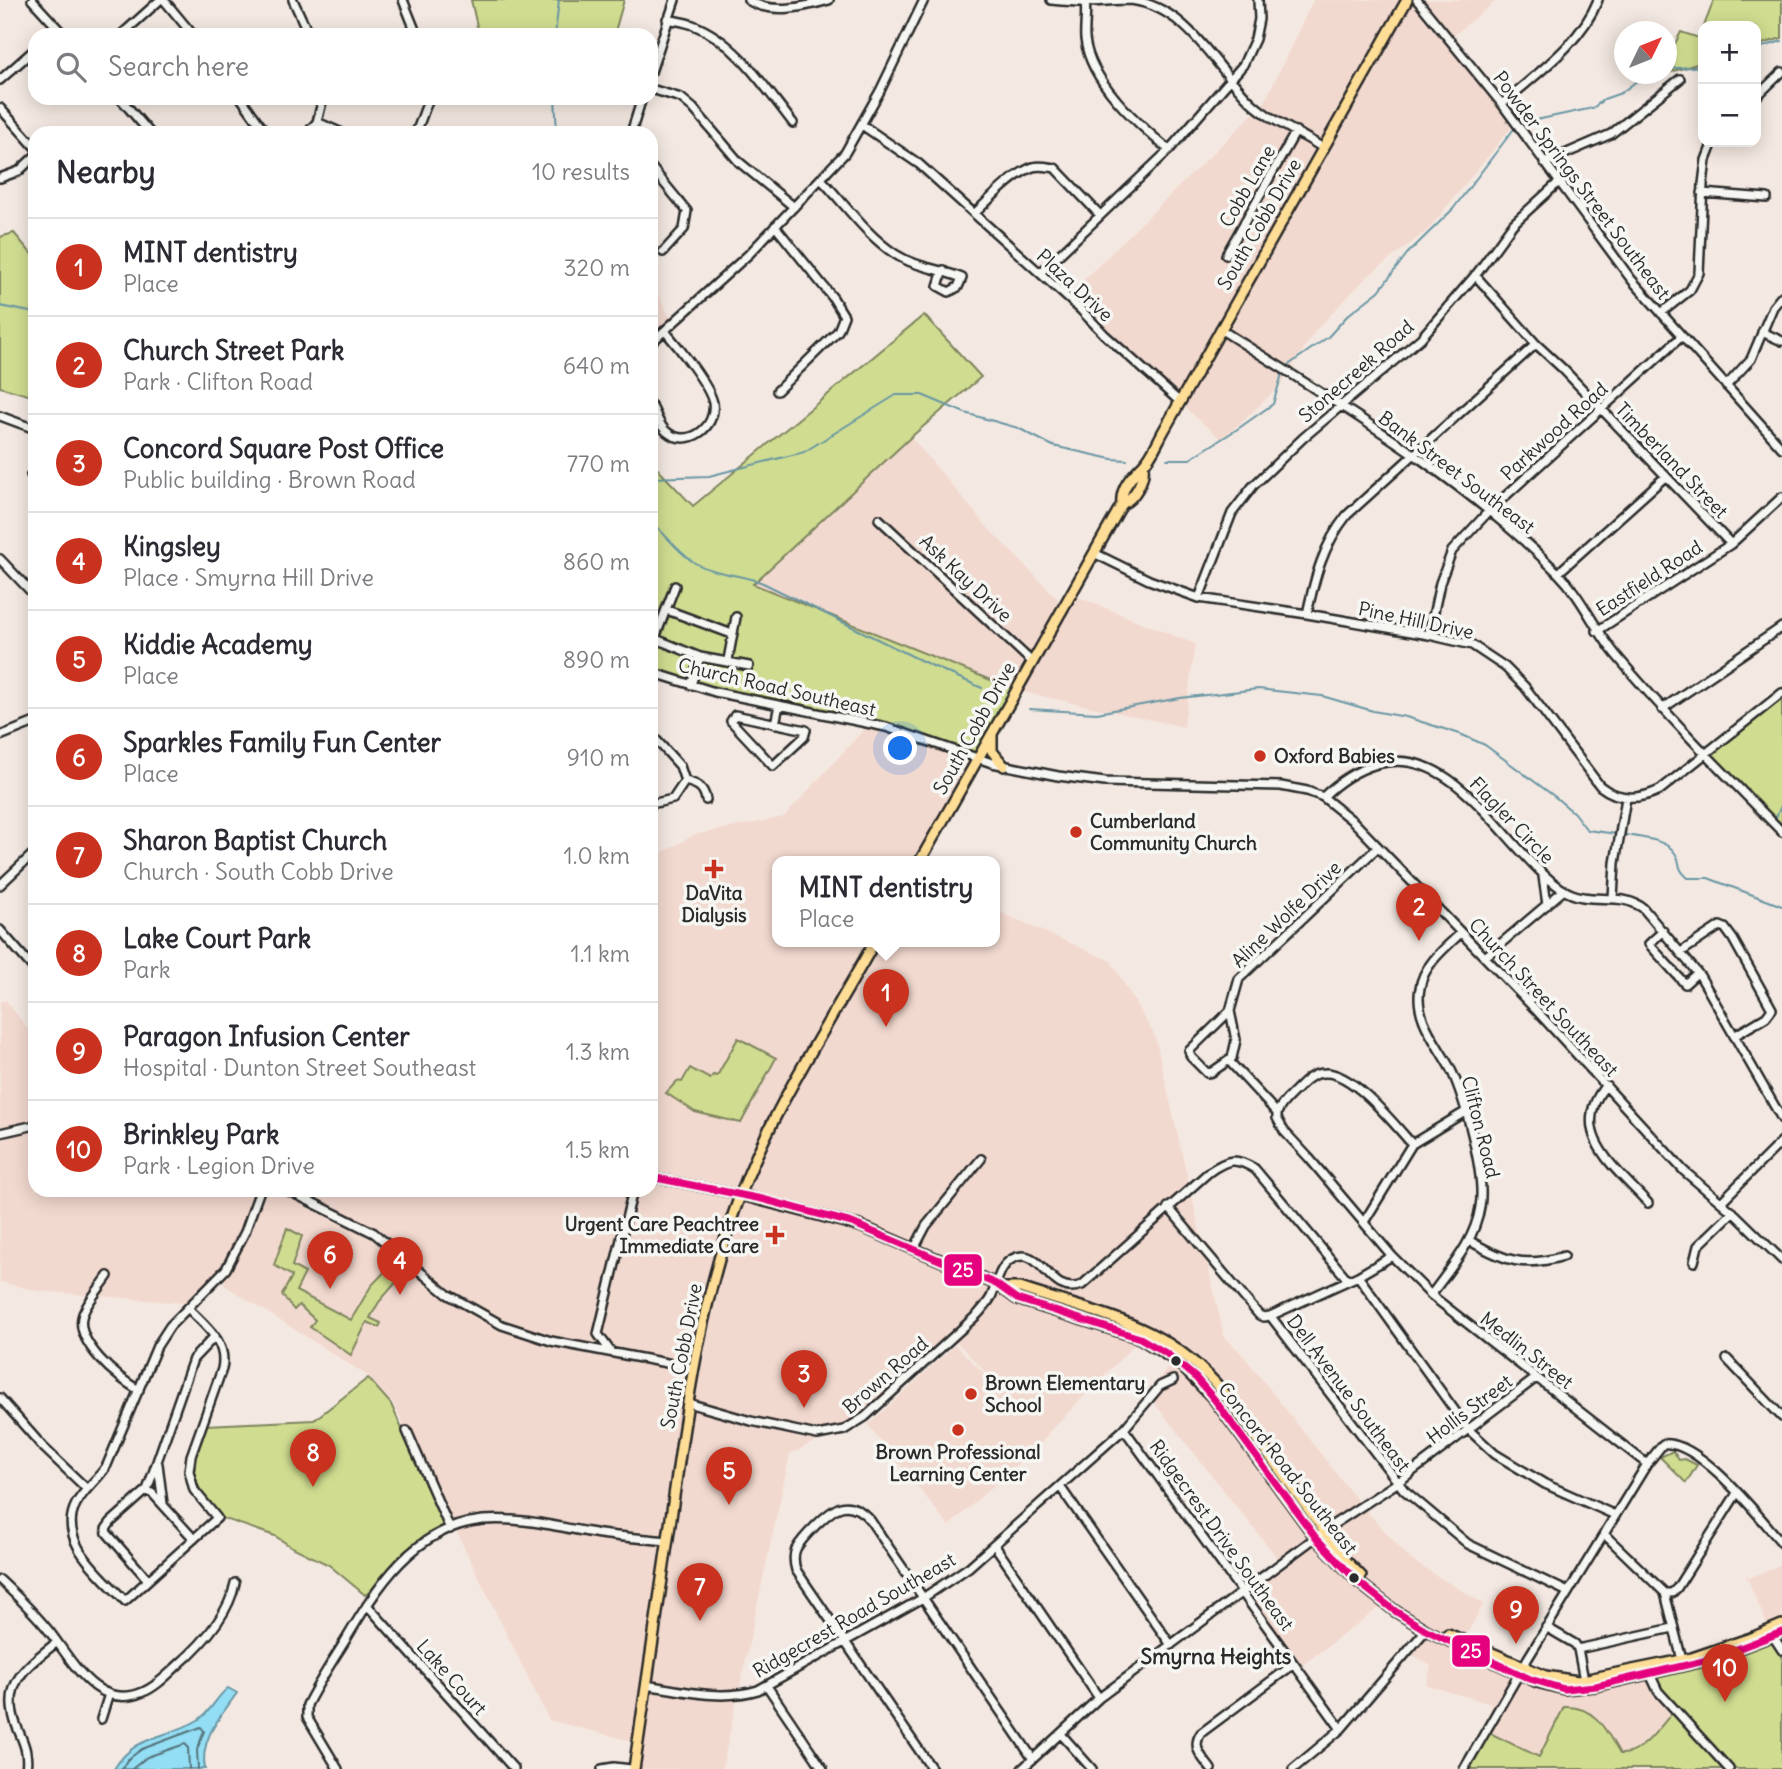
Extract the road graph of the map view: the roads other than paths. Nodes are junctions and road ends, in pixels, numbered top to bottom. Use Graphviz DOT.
graph roads {
  1 [pos="32,0"];
  2 [pos="162,0"];
  3 [pos="293,0"];
  4 [pos="403,0"];
  5 [pos="674,0"];
  6 [pos="748,0"];
  7 [pos="829,0"];
  8 [pos="924,0"];
  9 [pos="1051,0"];
  10 [pos="1258,0"];
  11 [pos="1407,0"];
  12 [pos="1417,0"];
  13 [pos="1598,0"];
  14 [pos="1085,1"];
  15 [pos="667,19"];
  16 [pos="57,28"];
  17 [pos="129,28"];
  18 [pos="187,28"];
  19 [pos="306,28"];
  20 [pos="414,28"];
  21 [pos="658,49"];
  22 [pos="28,55"];
  23 [pos="1782,72"];
  24 [pos="1231,78"];
  25 [pos="1680,79"];
  26 [pos="0,80"];
  27 [pos="658,91"];
  28 [pos="1761,92"];
  29 [pos="1502,104"];
  30 [pos="126,105"];
  31 [pos="247,105"];
  32 [pos="321,105"];
  33 [pos="426,105"];
  34 [pos="640,105"];
  35 [pos="0,108"];
  36 [pos="317,121"];
  37 [pos="793,123"];
  38 [pos="862,125"];
  39 [pos="144,126"];
  40 [pos="261,126"];
  41 [pos="313,126"];
  42 [pos="327,126"];
  43 [pos="419,126"];
  44 [pos="634,126"];
  45 [pos="1296,131"];
  46 [pos="28,139"];
  47 [pos="1711,147"];
  48 [pos="1323,148"];
  49 [pos="1169,150"];
  50 [pos="28,163"];
  51 [pos="1544,163"];
  52 [pos="658,176"];
  53 [pos="0,178"];
  54 [pos="821,178"];
  55 [pos="1559,183"];
  56 [pos="1702,193"];
  57 [pos="1767,198"];
  58 [pos="793,207"];
  59 [pos="975,213"];
  60 [pos="1100,215"];
  61 [pos="775,226"];
  62 [pos="663,252"];
  63 [pos="1226,256"];
  64 [pos="943,270"];
  65 [pos="1040,274"];
  66 [pos="1475,275"];
  67 [pos="1782,296"];
  68 [pos="1661,313"];
  69 [pos="1220,329"];
  70 [pos="665,331"];
  71 [pos="1762,332"];
  72 [pos="658,336"];
  73 [pos="1682,336"];
  74 [pos="1782,341"];
  75 [pos="1536,344"];
  76 [pos="1726,386"];
  77 [pos="777,391"];
  78 [pos="1180,402"];
  79 [pos="1343,406"];
  80 [pos="1601,409"];
  81 [pos="0,416"];
  82 [pos="658,420"];
  83 [pos="28,426"];
  84 [pos="1782,448"];
  85 [pos="1415,454"];
  86 [pos="1666,476"];
  87 [pos="1782,497"];
  88 [pos="1489,511"];
  89 [pos="879,519"];
  90 [pos="1731,544"];
  91 [pos="1094,553"];
  92 [pos="0,559"];
  93 [pos="1558,573"];
  94 [pos="675,586"];
  95 [pos="28,589"];
  96 [pos="1199,598"];
  97 [pos="667,610"];
  98 [pos="1307,614"];
  99 [pos="736,617"];
  100 [pos="1782,627"];
  101 [pos="658,628"];
  102 [pos="1597,631"];
  103 [pos="733,634"];
  104 [pos="1429,635"];
  105 [pos="658,640"];
  106 [pos="701,657"];
  107 [pos="728,660"];
  108 [pos="1031,661"];
  109 [pos="748,666"];
  110 [pos="658,674"];
  111 [pos="691,685"];
  112 [pos="1782,693"];
  113 [pos="779,705"];
  114 [pos="1662,709"];
  115 [pos="775,724"];
  116 [pos="28,727"];
  117 [pos="993,729"];
  118 [pos="0,736"];
  119 [pos="658,742"];
  120 [pos="1704,753"];
  121 [pos="976,758"];
  122 [pos="1004,766"];
  123 [pos="685,781"];
  124 [pos="1323,797"];
  125 [pos="1626,798"];
  126 [pos="706,800"];
  127 [pos="658,802"];
  128 [pos="1782,832"];
  129 [pos="1377,848"];
  130 [pos="923,856"];
  131 [pos="28,859"];
  132 [pos="1543,876"];
  133 [pos="0,885"];
  134 [pos="1564,890"];
  135 [pos="1614,898"];
  136 [pos="1547,905"];
  137 [pos="0,930"];
  138 [pos="1663,931"];
  139 [pos="1461,933"];
  140 [pos="872,947"];
  141 [pos="1681,953"];
  142 [pos="1485,957"];
  143 [pos="28,962"];
  144 [pos="1697,973"];
  145 [pos="1230,1011"];
  146 [pos="1734,1036"];
  147 [pos="1229,1061"];
  148 [pos="1606,1085"];
  149 [pos="1465,1112"];
  150 [pos="1277,1113"];
  151 [pos="1782,1119"];
  152 [pos="28,1127"];
  153 [pos="0,1133"];
  154 [pos="1782,1141"];
  155 [pos="1412,1144"];
  156 [pos="981,1159"];
  157 [pos="658,1178"];
  158 [pos="741,1195"];
  159 [pos="258,1197"];
  160 [pos="301,1197"];
  161 [pos="631,1197"];
  162 [pos="1721,1202"];
  163 [pos="1648,1203"];
  164 [pos="1168,1207"];
  165 [pos="1733,1212"];
  166 [pos="1364,1222"];
  167 [pos="1469,1241"];
  168 [pos="914,1249"];
  169 [pos="1392,1256"];
  170 [pos="1564,1256"];
  171 [pos="1782,1260"];
  172 [pos="1695,1262"];
  173 [pos="108,1276"];
  174 [pos="1358,1276"];
  175 [pos="1348,1280"];
  176 [pos="1001,1286"];
  177 [pos="1431,1295"];
  178 [pos="189,1309"];
  179 [pos="1270,1316"];
  180 [pos="215,1336"];
  181 [pos="611,1352"];
  182 [pos="1727,1359"];
  183 [pos="693,1368"];
  184 [pos="1536,1378"];
  185 [pos="1173,1380"];
  186 [pos="139,1390"];
  187 [pos="0,1398"];
  188 [pos="688,1404"];
  189 [pos="1782,1417"];
  190 [pos="1124,1429"];
  191 [pos="1468,1429"];
  192 [pos="407,1432"];
  193 [pos="157,1460"];
  194 [pos="1647,1464"];
  195 [pos="1397,1483"];
  196 [pos="1061,1488"];
  197 [pos="88,1489"];
  198 [pos="147,1490"];
  199 [pos="1737,1493"];
  200 [pos="163,1505"];
  201 [pos="1615,1516"];
  202 [pos="450,1529"];
  203 [pos="1325,1531"];
  204 [pos="1604,1534"];
  205 [pos="1317,1538"];
  206 [pos="194,1539"];
  207 [pos="668,1541"];
  208 [pos="1782,1543"];
  209 [pos="995,1546"];
  210 [pos="0,1580"];
  211 [pos="148,1580"];
  212 [pos="235,1583"];
  213 [pos="1244,1592"];
  214 [pos="1568,1592"];
  215 [pos="1665,1593"];
  216 [pos="923,1598"];
  217 [pos="367,1605"];
  218 [pos="1782,1625"];
  219 [pos="1546,1627"];
  220 [pos="1673,1628"];
  221 [pos="1426,1630"];
  222 [pos="1778,1634"];
  223 [pos="845,1641"];
  224 [pos="57,1642"];
  225 [pos="1171,1644"];
  226 [pos="1578,1648"];
  227 [pos="1782,1650"];
  228 [pos="1682,1660"];
  229 [pos="1294,1664"];
  230 [pos="1522,1670"];
  231 [pos="1650,1674"];
  232 [pos="1584,1681"];
  233 [pos="646,1685"];
  234 [pos="767,1686"];
  235 [pos="109,1694"];
  236 [pos="1099,1698"];
  237 [pos="101,1720"];
  238 [pos="1341,1729"];
  239 [pos="1061,1734"];
  240 [pos="1033,1759"];
  241 [pos="26,1769"];
  242 [pos="338,1769"];
  243 [pos="514,1769"];
  244 [pos="602,1769"];
  245 [pos="633,1769"];
  246 [pos="823,1769"];
  247 [pos="932,1769"];
  248 [pos="1022,1769"];
  249 [pos="1092,1769"];
  250 [pos="1211,1769"];
  251 [pos="1293,1769"];
  252 [pos="1464,1769"];
  253 [pos="1730,1769"];
  1 -- 16 [label="street"];
  2 -- 17 [label="street"];
  2 -- 18 [label="street"];
  3 -- 19 [label="street"];
  4 -- 20 [label="street"];
  5 -- 15 [label="street"];
  6 -- 7 [label="street"];
  8 -- 38 [label="street"];
  9 -- 14 [label="street"];
  10 -- 24 [label="street"];
  11 -- 48 [label="main road, South Cobb Drive"];
  12 -- 29 [label="street, Powder Springs Street Southeast"];
  13 -- 29 [label="street"];
  14 -- 24 [label="street"];
  14 -- 49 [label="street"];
  15 -- 21 [label="street"];
  15 -- 37 [label="street"];
  22 -- 26 [label="street"];
  23 -- 28 [label="street"];
  24 -- 45 [label="street"];
  24 -- 49 [label="street"];
  25 -- 51 [label="street"];
  27 -- 58 [label="street"];
  29 -- 51 [label="street, Powder Springs Street Southeast"];
  30 -- 39 [label="street"];
  31 -- 40 [label="street"];
  32 -- 36 [label="street"];
  33 -- 43 [label="street"];
  34 -- 44 [label="street"];
  35 -- 46 [label="street"];
  36 -- 41 [label="street"];
  36 -- 42 [label="street"];
  38 -- 54 [label="street"];
  38 -- 59 [label="street, Plaza Drive"];
  45 -- 48 [label="street"];
  45 -- 63 [label="street, Cobb Lane"];
  47 -- 56 [label="street"];
  48 -- 69 [label="main road, South Cobb Drive"];
  49 -- 60 [label="street"];
  50 -- 53 [label="street"];
  51 -- 55 [label="street, Powder Springs Street Southeast"];
  52 -- 62 [label="street"];
  54 -- 58 [label="street"];
  54 -- 64 [label="street"];
  55 -- 66 [label="street, Stonecreek Road"];
  55 -- 68 [label="street, Powder Springs Street Southeast"];
  56 -- 57 [label="street"];
  56 -- 68 [label="street"];
  58 -- 61 [label="street"];
  59 -- 60 [label="street"];
  59 -- 65 [label="street, Plaza Drive"];
  60 -- 65 [label="street"];
  61 -- 70 [label="street"];
  61 -- 77 [label="street"];
  64 -- 64 [label="street"];
  65 -- 78 [label="street, Plaza Drive"];
  66 -- 75 [label="street, Timberland Street"];
  66 -- 79 [label="street, Stonecreek Road"];
  67 -- 71 [label="street"];
  68 -- 73 [label="street, Powder Springs Street Southeast"];
  69 -- 78 [label="main road, South Cobb Drive"];
  69 -- 79 [label="street, Bank Street Southeast"];
  70 -- 72 [label="street"];
  70 -- 82 [label="street"];
  71 -- 74 [label="street"];
  71 -- 76 [label="street"];
  73 -- 76 [label="street, Powder Springs Street Southeast"];
  73 -- 80 [label="street, Parkwood Road"];
  75 -- 80 [label="street, Timberland Street"];
  75 -- 85 [label="street"];
  76 -- 84 [label="street, Powder Springs Street Southeast"];
  78 -- 91 [label="main road, South Cobb Drive"];
  79 -- 85 [label="street, Bank Street Southeast"];
  79 -- 96 [label="street, Stonecreek Road"];
  80 -- 86 [label="street, Timberland Street"];
  80 -- 88 [label="street, Parkwood Road"];
  81 -- 83 [label="street"];
  85 -- 88 [label="street, Bank Street Southeast"];
  85 -- 98 [label="street"];
  86 -- 90 [label="street, Timberland Street"];
  86 -- 93 [label="street"];
  87 -- 90 [label="street, Eastfield Road"];
  88 -- 93 [label="street, Bank Street Southeast"];
  88 -- 104 [label="street, Parkwood Road"];
  89 -- 108 [label="street, Ask Kay Drive"];
  90 -- 102 [label="street, Eastfield Road"];
  91 -- 96 [label="street, Pine Hill Drive"];
  91 -- 108 [label="main road, South Cobb Drive"];
  92 -- 95 [label="street"];
  93 -- 102 [label="street, Bank Street Southeast"];
  94 -- 97 [label="street"];
  96 -- 98 [label="street, Pine Hill Drive"];
  97 -- 101 [label="street"];
  97 -- 103 [label="street"];
  98 -- 104 [label="street, Pine Hill Drive"];
  99 -- 103 [label="street"];
  100 -- 114 [label="street"];
  102 -- 114 [label="street, Bank Street Southeast"];
  103 -- 107 [label="street"];
  104 -- 125 [label="street, Pine Hill Drive"];
  105 -- 106 [label="street"];
  106 -- 107 [label="street"];
  106 -- 111 [label="street"];
  107 -- 109 [label="street"];
  108 -- 117 [label="main road, South Cobb Drive"];
  110 -- 111 [label="street, Church Road Southeast"];
  111 -- 113 [label="street, Church Road Southeast"];
  112 -- 120 [label="street"];
  113 -- 115 [label="street"];
  113 -- 121 [label="street, Church Road Southeast"];
  114 -- 120 [label="street, Bank Street Southeast"];
  115 -- 115 [label="street"];
  116 -- 118 [label="street"];
  117 -- 121 [label="main road, South Cobb Drive"];
  117 -- 122 [label="main road"];
  119 -- 123 [label="street"];
  120 -- 125 [label="street"];
  120 -- 128 [label="street, Bank Street Southeast"];
  121 -- 122 [label="street, Church Street Southeast"];
  121 -- 130 [label="main road, South Cobb Drive"];
  122 -- 124 [label="street, Church Street Southeast"];
  123 -- 126 [label="street"];
  123 -- 127 [label="street"];
  124 -- 129 [label="street, Church Street Southeast"];
  124 -- 132 [label="street, Flagler Circle"];
  125 -- 135 [label="street"];
  129 -- 139 [label="street, Church Street Southeast"];
  129 -- 145 [label="street, Aline Wolfe Drive"];
  131 -- 133 [label="street"];
  132 -- 134 [label="street, Flagler Circle"];
  132 -- 136 [label="street"];
  134 -- 135 [label="street"];
  134 -- 136 [label="street"];
  135 -- 138 [label="street"];
  136 -- 142 [label="street"];
  137 -- 143 [label="street"];
  138 -- 141 [label="street"];
  138 -- 144 [label="street"];
  139 -- 142 [label="street, Church Street Southeast"];
  139 -- 149 [label="street, Clifton Road"];
  140 -- 158 [label="main road, South Cobb Drive"];
  141 -- 144 [label="street"];
  141 -- 146 [label="street"];
  142 -- 148 [label="street, Church Street Southeast"];
  144 -- 146 [label="street"];
  145 -- 147 [label="street"];
  145 -- 147 [label="street"];
  146 -- 151 [label="street"];
  147 -- 150 [label="street, Medlin Street"];
  148 -- 162 [label="street, Church Street Southeast"];
  148 -- 163 [label="street"];
  149 -- 155 [label="street"];
  149 -- 167 [label="street, Clifton Road"];
  150 -- 155 [label="street"];
  150 -- 166 [label="street, Medlin Street"];
  152 -- 153 [label="street"];
  154 -- 162 [label="street"];
  155 -- 166 [label="street"];
  156 -- 168 [label="street"];
  157 -- 158 [label="street, Concord Road Southeast"];
  158 -- 168 [label="main road, Concord Road Southeast"];
  158 -- 183 [label="main road, South Cobb Drive"];
  159 -- 178 [label="street"];
  160 -- 181 [label="street"];
  161 -- 181 [label="street"];
  162 -- 165 [label="street, Church Street Southeast"];
  164 -- 175 [label="street, Brown Road"];
  164 -- 176 [label="street, Brown Road"];
  164 -- 179 [label="street, Dell Avenue Southeast"];
  165 -- 171 [label="street, Church Street Southeast"];
  165 -- 172 [label="street"];
  166 -- 169 [label="street, Medlin Street"];
  167 -- 170 [label="street"];
  167 -- 177 [label="street, Clifton Road"];
  168 -- 176 [label="main road, Concord Road Southeast"];
  169 -- 174 [label="street"];
  169 -- 177 [label="street, Medlin Street"];
  173 -- 186 [label="street"];
  174 -- 175 [label="street"];
  174 -- 191 [label="street"];
  175 -- 179 [label="street"];
  176 -- 188 [label="street, Brown Road"];
  176 -- 203 [label="main road, Concord Road Southeast"];
  176 -- 205 [label="main road, Concord Road Southeast"];
  177 -- 184 [label="street, Medlin Street"];
  178 -- 180 [label="street"];
  178 -- 186 [label="street"];
  179 -- 195 [label="street, Dell Avenue Southeast"];
  180 -- 193 [label="street"];
  180 -- 206 [label="street"];
  181 -- 183 [label="street"];
  182 -- 189 [label="street"];
  183 -- 188 [label="main road, South Cobb Drive"];
  184 -- 191 [label="street, Hollis Street"];
  184 -- 194 [label="street, Medlin Street"];
  185 -- 190 [label="street, Ridgecrest Road Southeast"];
  186 -- 197 [label="street"];
  187 -- 197 [label="street"];
  188 -- 207 [label="main road, South Cobb Drive"];
  190 -- 196 [label="street, Ridgecrest Road Southeast"];
  190 -- 213 [label="street, Ridgecrest Drive Southeast"];
  191 -- 195 [label="street, Hollis Street"];
  191 -- 201 [label="street"];
  192 -- 202 [label="street"];
  193 -- 198 [label="street"];
  193 -- 200 [label="street"];
  194 -- 199 [label="street"];
  194 -- 201 [label="street"];
  195 -- 203 [label="street, Hollis Street"];
  195 -- 214 [label="street, Dell Avenue Southeast"];
  196 -- 209 [label="street, Ridgecrest Road Southeast"];
  196 -- 225 [label="street"];
  197 -- 211 [label="street"];
  198 -- 200 [label="street"];
  198 -- 211 [label="street"];
  199 -- 208 [label="street"];
  199 -- 215 [label="street"];
  200 -- 206 [label="street"];
  201 -- 204 [label="street"];
  202 -- 207 [label="street"];
  202 -- 217 [label="street"];
  203 -- 205 [label="street, Hollis Street"];
  203 -- 230 [label="main road, Concord Road Southeast"];
  204 -- 214 [label="street"];
  204 -- 215 [label="street"];
  205 -- 213 [label="street, Hollis Street"];
  205 -- 221 [label="main road, Concord Road Southeast"];
  206 -- 211 [label="street"];
  207 -- 233 [label="main road, South Cobb Drive"];
  209 -- 216 [label="street, Ridgecrest Road Southeast"];
  209 -- 236 [label="street"];
  210 -- 224 [label="street"];
  212 -- 235 [label="street"];
  213 -- 225 [label="street, Hollis Street"];
  213 -- 229 [label="street, Ridgecrest Drive Southeast"];
  214 -- 219 [label="street"];
  215 -- 220 [label="street"];
  216 -- 223 [label="street, Ridgecrest Road Southeast"];
  216 -- 223 [label="street"];
  216 -- 240 [label="street"];
  217 -- 242 [label="street"];
  217 -- 243 [label="street, Lake Court"];
  218 -- 228 [label="main road, Concord Road Southeast"];
  219 -- 226 [label="street"];
  219 -- 230 [label="street"];
  220 -- 226 [label="street"];
  220 -- 228 [label="street"];
  221 -- 230 [label="main road, Concord Road Southeast"];
  221 -- 238 [label="street"];
  222 -- 227 [label="street"];
  222 -- 231 [label="main road, Concord Road Southeast"];
  223 -- 234 [label="street, Ridgecrest Road Southeast"];
  223 -- 247 [label="street"];
  224 -- 235 [label="street"];
  224 -- 241 [label="street"];
  225 -- 236 [label="street, Hollis Street"];
  226 -- 232 [label="street"];
  228 -- 232 [label="main road, Concord Road Southeast"];
  229 -- 238 [label="street, Ridgecrest Drive Southeast"];
  229 -- 250 [label="street"];
  230 -- 231 [label="main road, Concord Road Southeast"];
  230 -- 232 [label="main road, Concord Road Southeast"];
  230 -- 252 [label="street"];
  231 -- 253 [label="street"];
  233 -- 234 [label="street, Ridgecrest Road Southeast"];
  233 -- 245 [label="main road, South Cobb Drive"];
  234 -- 246 [label="street"];
  235 -- 237 [label="street"];
  236 -- 239 [label="street, Hollis Street"];
  238 -- 251 [label="street"];
  239 -- 240 [label="street, Hollis Street"];
  239 -- 249 [label="street"];
  240 -- 248 [label="street, Hollis Street"];
  244 -- 245 [label="street"];
}
